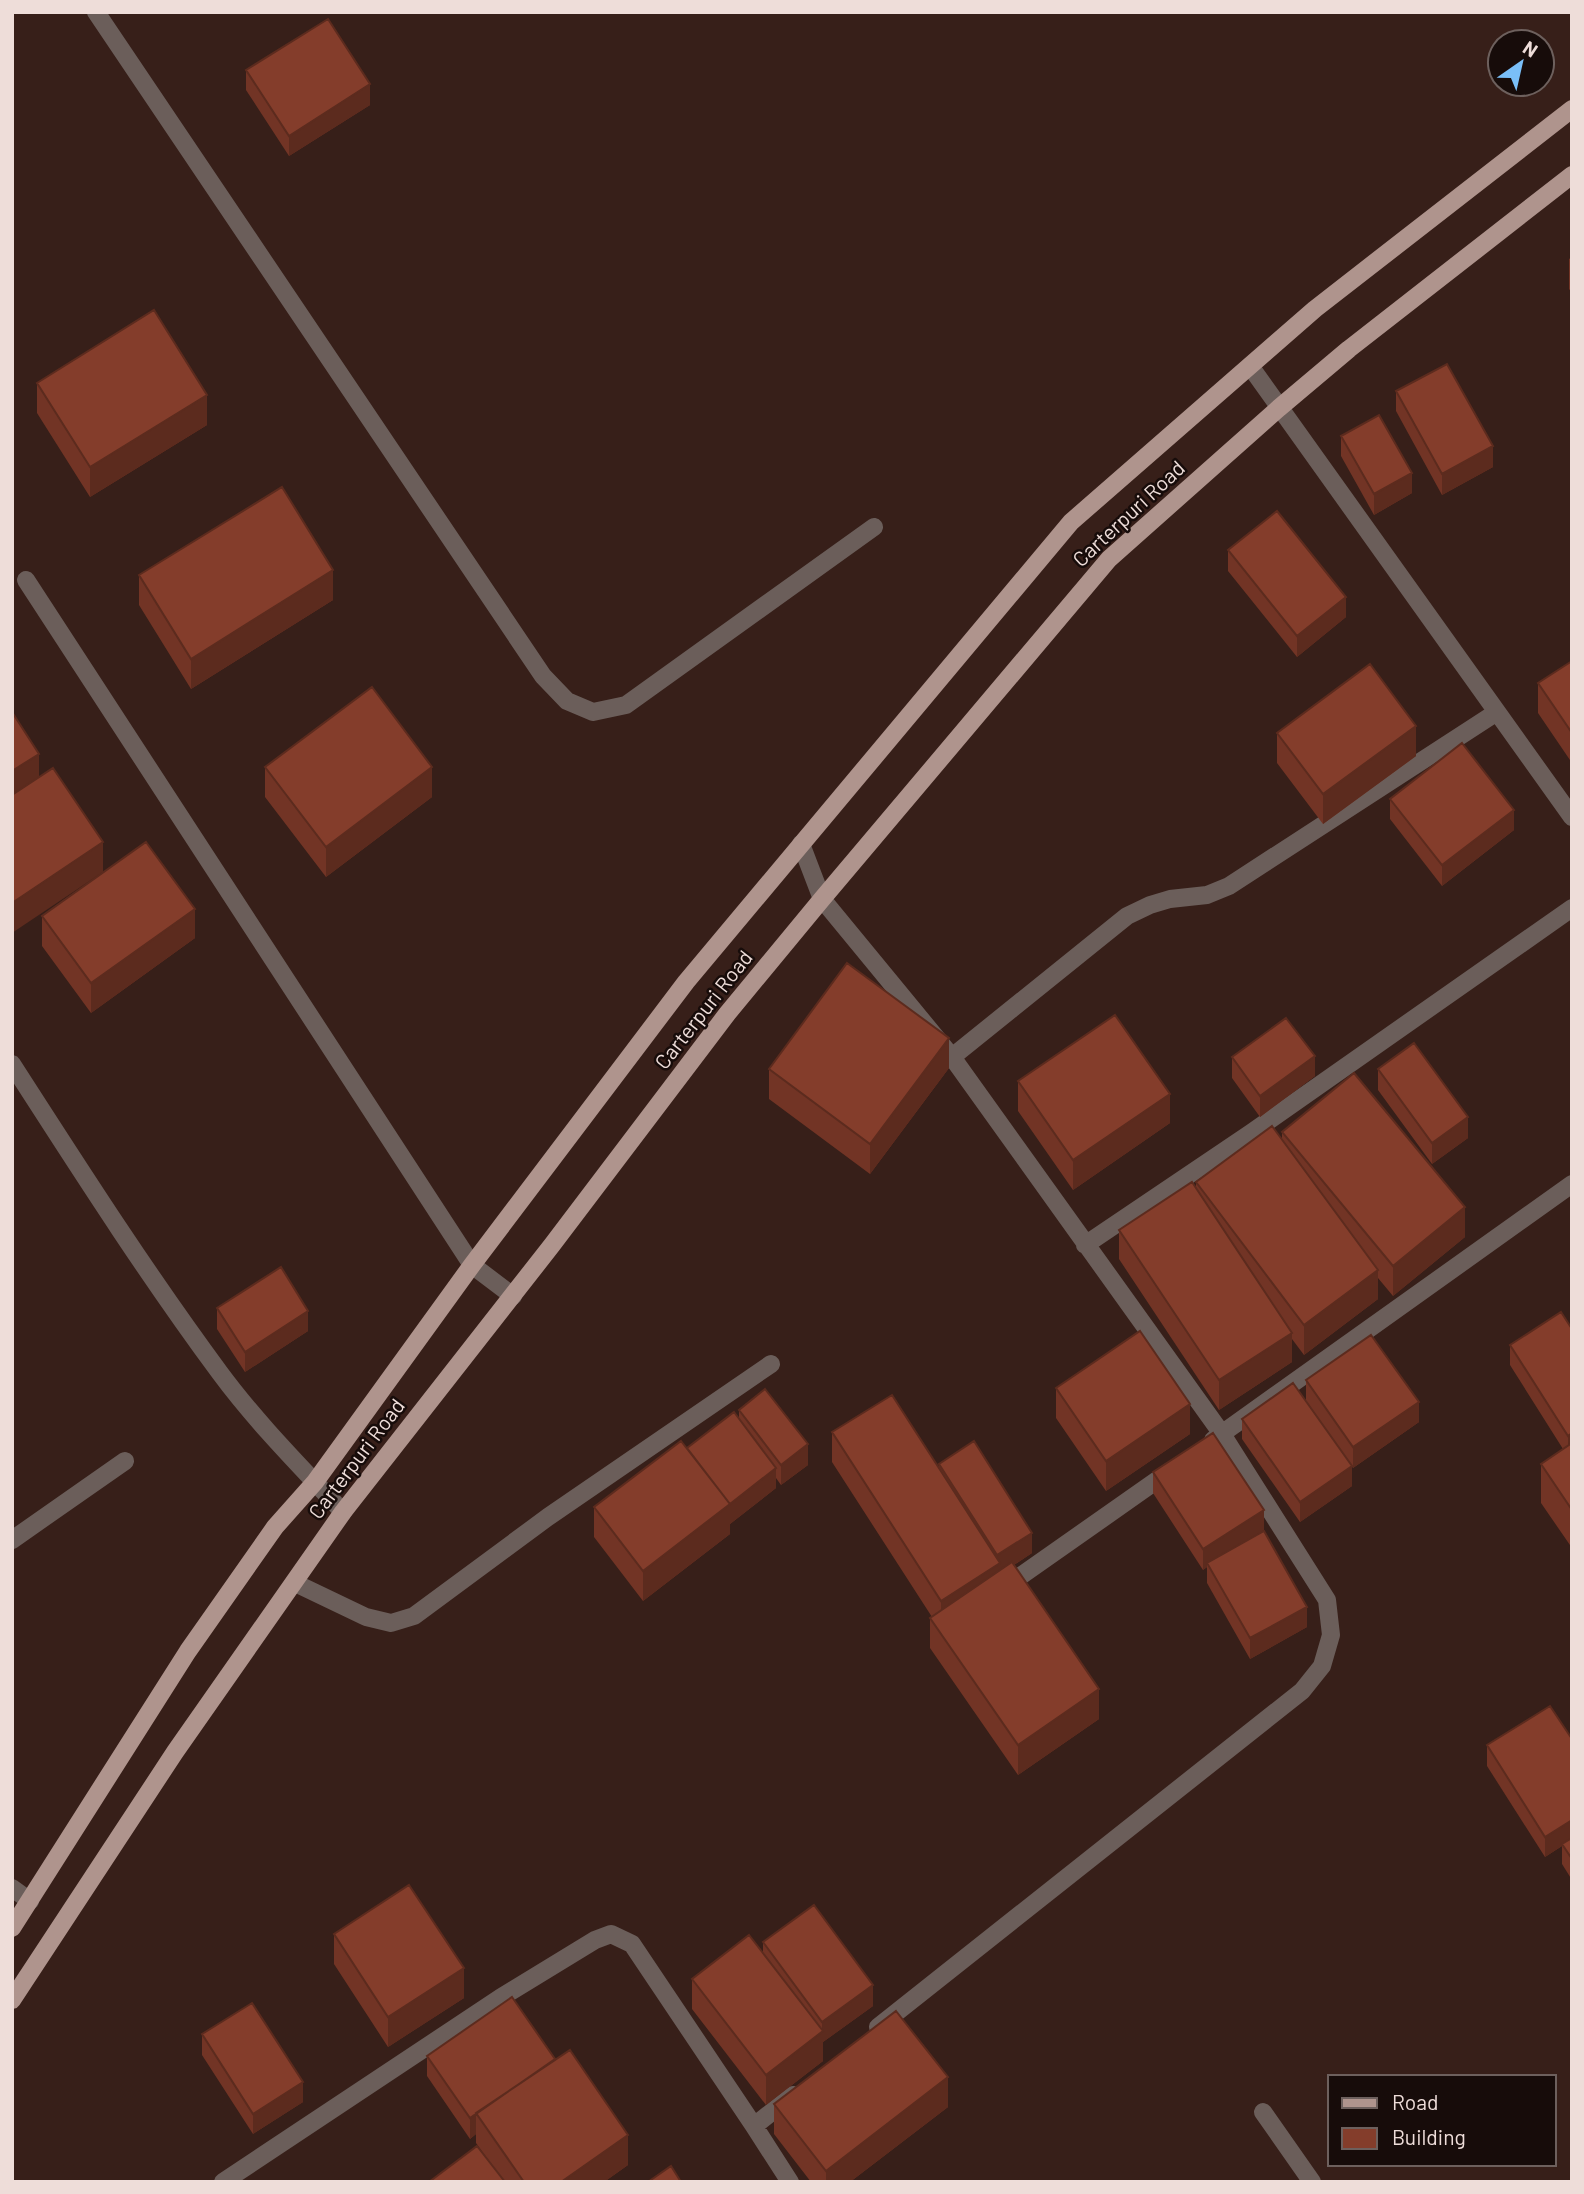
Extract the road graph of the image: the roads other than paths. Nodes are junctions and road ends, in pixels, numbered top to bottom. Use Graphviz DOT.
graph roads {
  1 [pos="96,12"];
  2 [pos="1572,109"];
  3 [pos="1572,175"];
  4 [pos="1250,366"];
  5 [pos="1279,408"];
  6 [pos="874,527"];
  7 [pos="26,580"];
  8 [pos="1497,712"];
  9 [pos="1572,817"];
  10 [pos="801,844"];
  11 [pos="822,899"];
  12 [pos="1572,908"];
  13 [pos="952,1057"];
  14 [pos="12,1064"];
  15 [pos="1572,1184"];
  16 [pos="1085,1245"];
  17 [pos="472,1265"];
  18 [pos="513,1296"];
  19 [pos="771,1364"];
  20 [pos="1222,1434"];
  21 [pos="125,1461"];
  22 [pos="315,1482"];
  23 [pos="343,1512"];
  24 [pos="12,1540"];
  25 [pos="1015,1580"];
  26 [pos="295,1583"];
  27 [pos="12,1888"];
  28 [pos="30,1901"];
  29 [pos="12,1928"];
  30 [pos="12,2000"];
  31 [pos="864,2039"];
  32 [pos="809,2082"];
  33 [pos="1263,2112"];
  34 [pos="754,2126"];
  35 [pos="223,2182"];
  36 [pos="790,2182"];
  37 [pos="1312,2182"];
  1 -- 6 [label="street"];
  2 -- 4 [label="main road, Carterpuri Road"];
  3 -- 5 [label="main road, Carterpuri Road"];
  4 -- 5 [label="street"];
  4 -- 10 [label="main road, Carterpuri Road"];
  5 -- 8 [label="street"];
  5 -- 11 [label="main road, Carterpuri Road"];
  7 -- 17 [label="street"];
  8 -- 9 [label="street"];
  8 -- 13 [label="street"];
  10 -- 11 [label="street"];
  10 -- 17 [label="main road, Carterpuri Road"];
  11 -- 13 [label="street"];
  11 -- 18 [label="main road, Carterpuri Road"];
  12 -- 16 [label="street"];
  13 -- 16 [label="street"];
  14 -- 22 [label="street"];
  15 -- 20 [label="street"];
  16 -- 20 [label="street"];
  17 -- 18 [label="street"];
  17 -- 22 [label="main road, Carterpuri Road"];
  18 -- 23 [label="main road, Carterpuri Road"];
  19 -- 26 [label="street"];
  20 -- 25 [label="street"];
  20 -- 31 [label="street"];
  21 -- 24 [label="street"];
  22 -- 23 [label="street"];
  22 -- 28 [label="main road, Carterpuri Road"];
  23 -- 26 [label="main road, Carterpuri Road"];
  26 -- 30 [label="main road, Carterpuri Road"];
  27 -- 28 [label="street"];
  28 -- 29 [label="main road, Carterpuri Road"];
  32 -- 34 [label="street"];
  33 -- 37 [label="street"];
  34 -- 35 [label="street"];
  34 -- 36 [label="street"];
}
